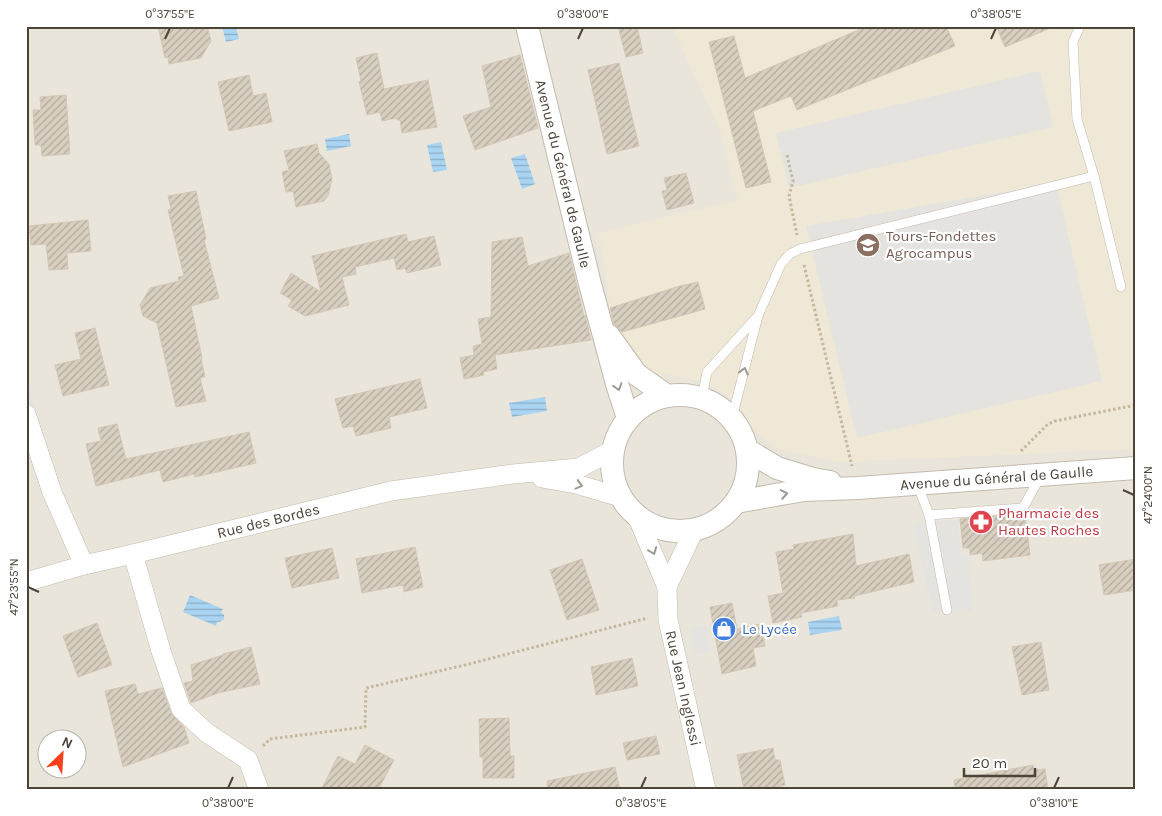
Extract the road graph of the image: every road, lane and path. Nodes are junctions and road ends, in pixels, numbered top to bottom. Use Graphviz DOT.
graph roads {
  1 [pos="527,26"];
  2 [pos="1080,26"];
  3 [pos="787,155"];
  4 [pos="1094,176"];
  5 [pos="800,249"];
  6 [pos="1121,288"];
  7 [pos="758,316"];
  8 [pos="600,323"];
  9 [pos="667,396"];
  10 [pos="702,398"];
  11 [pos="1136,405"];
  12 [pos="26,414"];
  13 [pos="628,418"];
  14 [pos="732,418"];
  15 [pos="612,450"];
  16 [pos="747,450"];
  17 [pos="1021,451"];
  18 [pos="852,466"];
  19 [pos="1136,468"];
  20 [pos="513,474"];
  21 [pos="1041,475"];
  22 [pos="917,483"];
  23 [pos="858,488"];
  24 [pos="620,497"];
  25 [pos="736,502"];
  26 [pos="929,515"];
  27 [pos="637,516"];
  28 [pos="694,530"];
  29 [pos="133,554"];
  30 [pos="84,565"];
  31 [pos="26,582"];
  32 [pos="667,587"];
  33 [pos="947,610"];
  34 [pos="669,613"];
  35 [pos="248,760"];
  36 [pos="259,790"];
  37 [pos="706,790"];
  1 -- 8 [label="street, Avenue du Général de Gaulle"];
  2 -- 4 [label="lane"];
  3 -- 5 [label="path"];
  4 -- 5 [label="lane"];
  4 -- 6 [label="lane"];
  5 -- 7 [label="lane"];
  5 -- 18 [label="path"];
  7 -- 10 [label="lane"];
  14 -- 7 [label="lane, one-way"];
  8 -- 9 [label="street, Avenue du Général de Gaulle"];
  8 -- 13 [label="street, Avenue du Général de Gaulle, one-way"];
  9 -- 10 [label="street"];
  9 -- 13 [label="street"];
  10 -- 14 [label="street"];
  11 -- 17 [label="path"];
  12 -- 30 [label="street"];
  13 -- 15 [label="street"];
  14 -- 16 [label="street"];
  15 -- 20 [label="street, Rue des Bordes"];
  15 -- 24 [label="street"];
  16 -- 23 [label="street, Avenue du Général de Gaulle"];
  16 -- 25 [label="street"];
  19 -- 21 [label="street, Avenue du Général de Gaulle"];
  20 -- 24 [label="street, Rue des Bordes, one-way"];
  20 -- 29 [label="street, Rue des Bordes"];
  21 -- 22 [label="street, Avenue du Général de Gaulle"];
  21 -- 26 [label="lane"];
  22 -- 23 [label="street, Avenue du Général de Gaulle"];
  22 -- 26 [label="lane"];
  25 -- 23 [label="street, Avenue du Général de Gaulle, one-way"];
  24 -- 27 [label="street"];
  25 -- 28 [label="street"];
  26 -- 33 [label="lane"];
  27 -- 28 [label="street"];
  27 -- 32 [label="street, Rue Jean Inglessi, one-way"];
  28 -- 32 [label="street, Rue Jean Inglessi"];
  29 -- 30 [label="street, Rue des Bordes"];
  29 -- 35 [label="street"];
  30 -- 31 [label="street, Rue des Bordes"];
  32 -- 34 [label="street, Rue Jean Inglessi"];
  34 -- 35 [label="path"];
  34 -- 37 [label="street, Rue Jean Inglessi"];
  35 -- 36 [label="street"];
}
